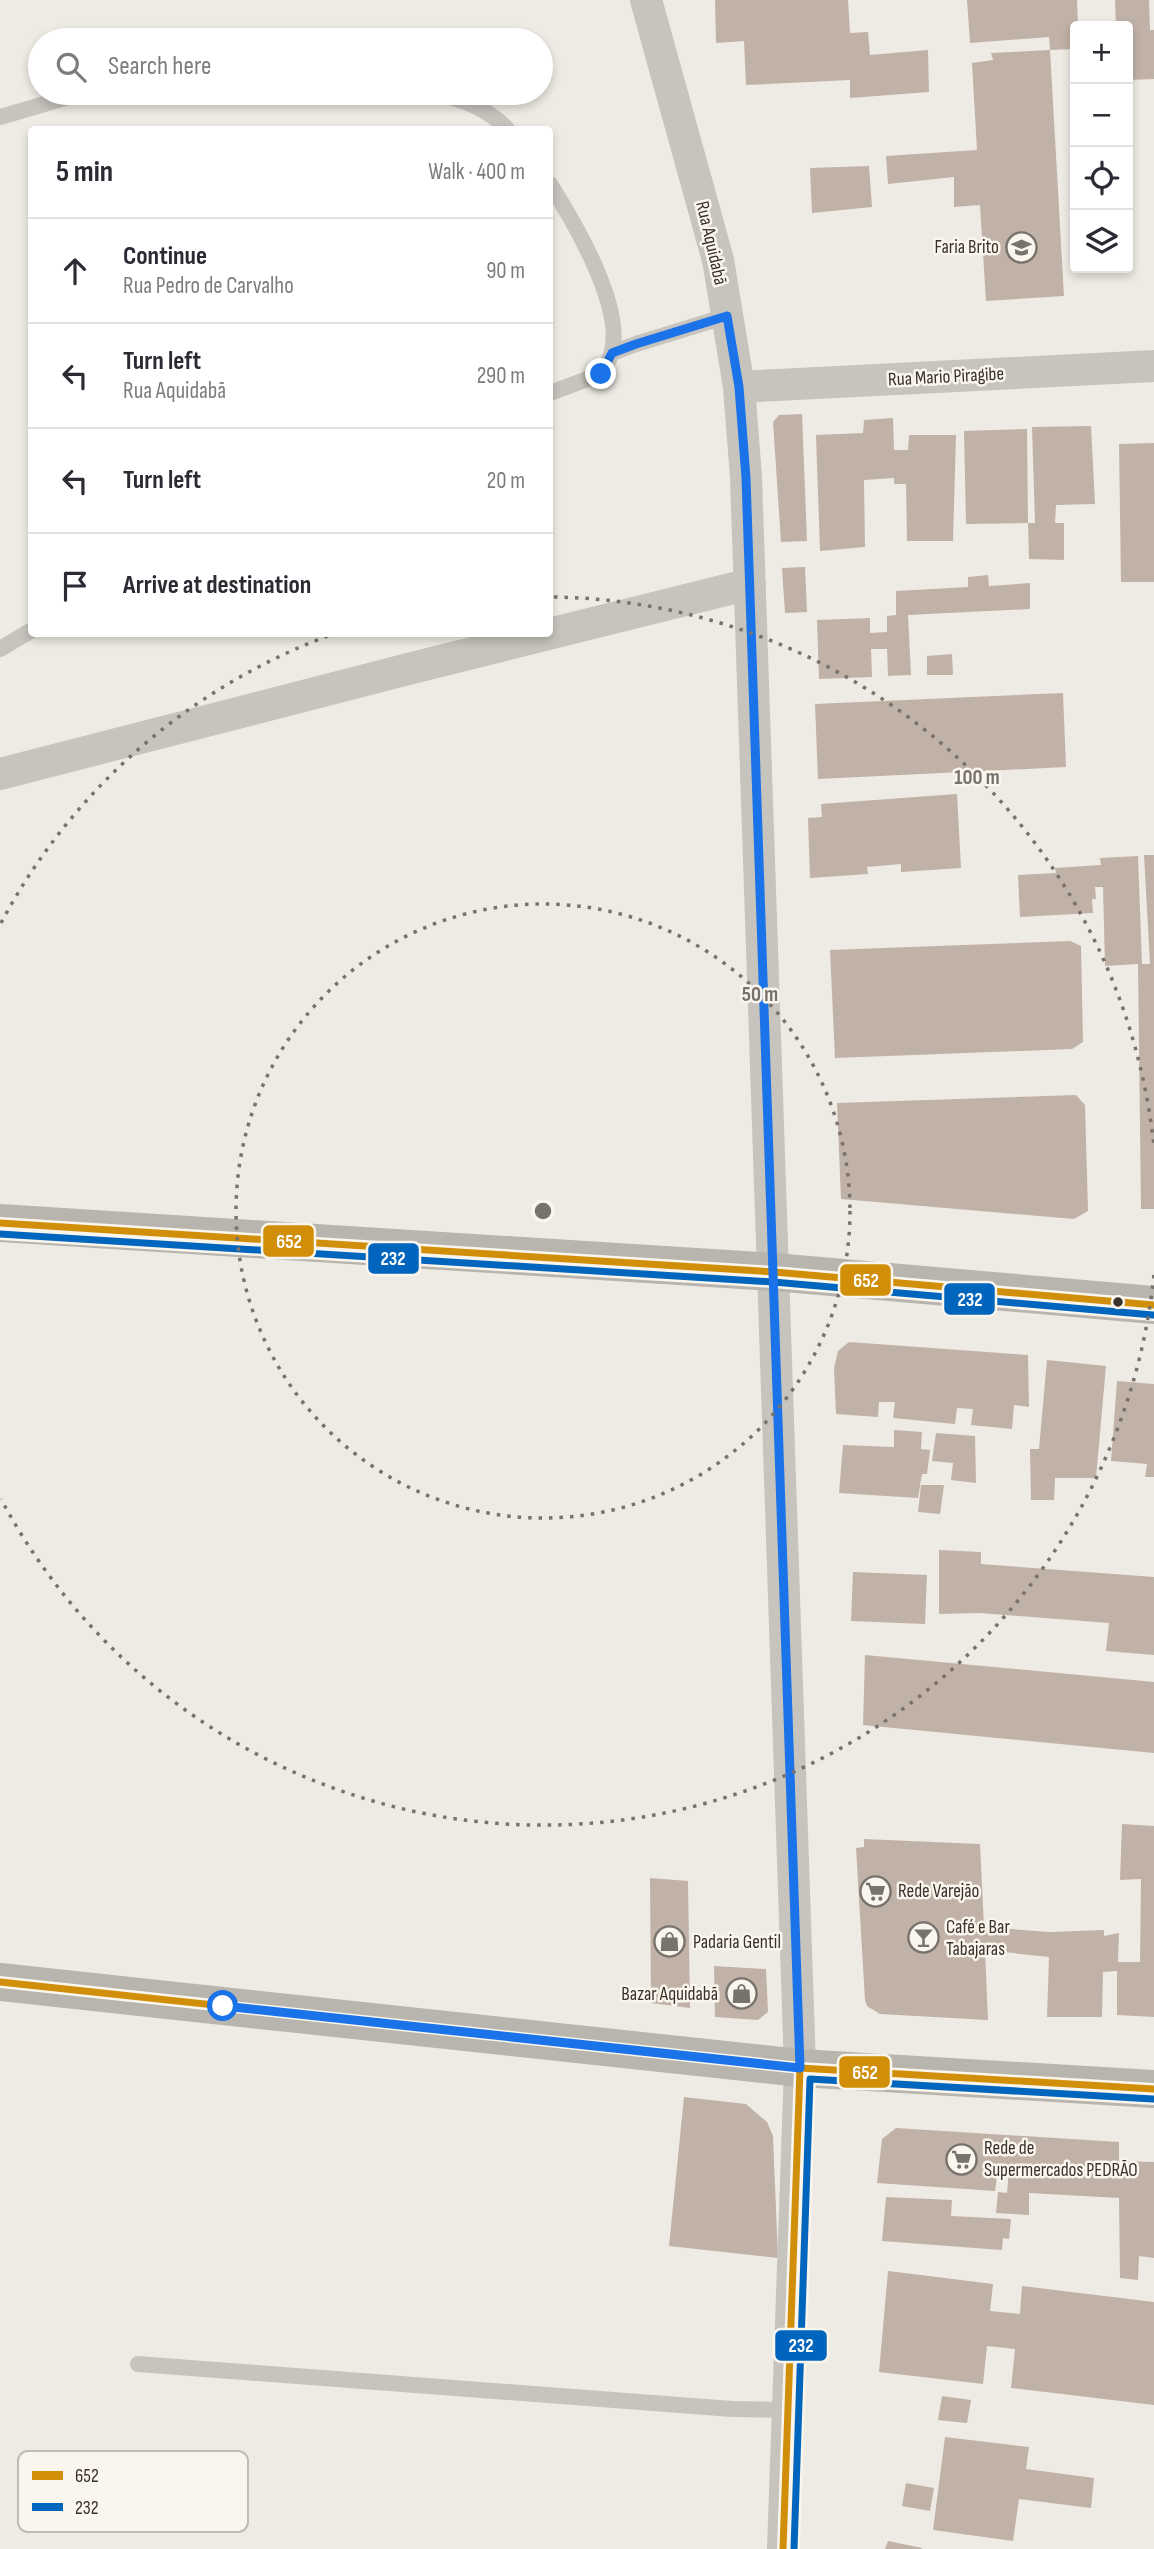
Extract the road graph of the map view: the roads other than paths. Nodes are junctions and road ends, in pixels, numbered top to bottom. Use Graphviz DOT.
graph roads {
  1 [pos="646,0"];
  2 [pos="41,105"];
  3 [pos="472,105"];
  4 [pos="0,117"];
  5 [pos="504,126"];
  6 [pos="553,189"];
  7 [pos="727,316"];
  8 [pos="612,353"];
  9 [pos="1154,366"];
  10 [pos="739,387"];
  11 [pos="553,392"];
  12 [pos="750,584"];
  13 [pos="28,632"];
  14 [pos="553,634"];
  15 [pos="541,637"];
  16 [pos="0,649"];
  17 [pos="0,774"];
  18 [pos="0,1223"];
  19 [pos="774,1272"];
  20 [pos="1154,1305"];
  21 [pos="0,1982"];
  22 [pos="800,2068"];
  23 [pos="1154,2089"];
  24 [pos="138,2364"];
  25 [pos="788,2410"];
  26 [pos="783,2549"];
  1 -- 7 [label="street, Rua Aquidabã"];
  2 -- 4 [label="lane"];
  3 -- 5 [label="lane"];
  6 -- 8 [label="lane"];
  7 -- 8 [label="lane"];
  7 -- 10 [label="street, Rua Aquidabã"];
  8 -- 11 [label="lane"];
  9 -- 10 [label="street, Rua Mario Piragibe"];
  10 -- 12 [label="street, Rua Aquidabã"];
  12 -- 14 [label="street"];
  12 -- 19 [label="street, Rua Aquidabã"];
  13 -- 16 [label="lane"];
  15 -- 17 [label="street"];
  18 -- 19 [label="street"];
  19 -- 20 [label="street"];
  19 -- 22 [label="street, Rua Aquidabã"];
  21 -- 22 [label="street"];
  22 -- 23 [label="street"];
  22 -- 25 [label="street, Rua Aquidabã"];
  24 -- 25 [label="lane"];
  25 -- 26 [label="street, Rua Aquidabã"];
}
